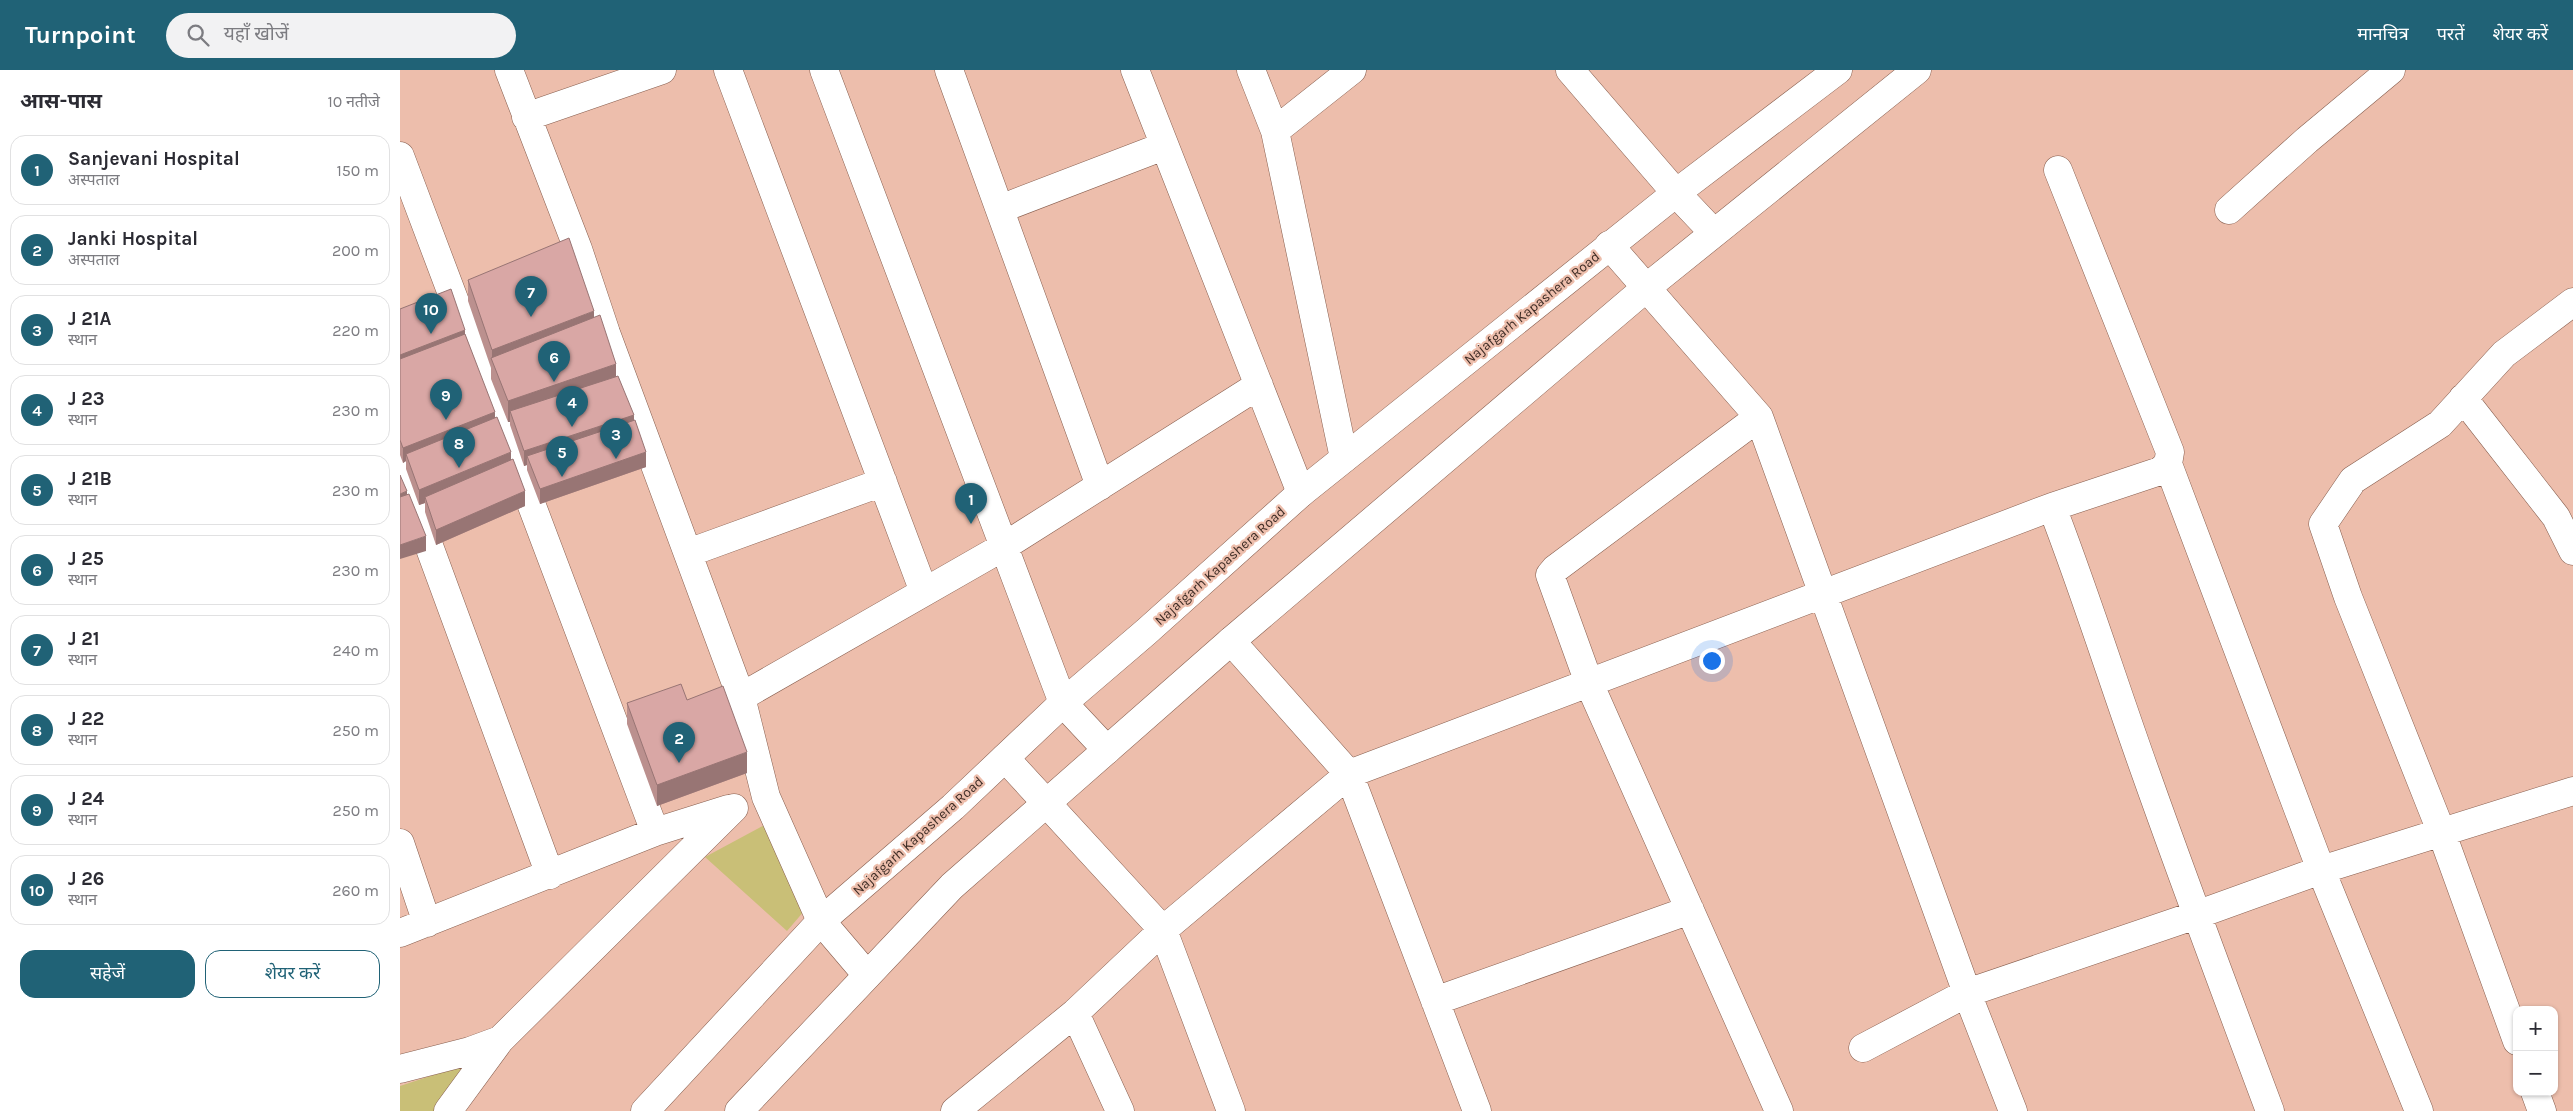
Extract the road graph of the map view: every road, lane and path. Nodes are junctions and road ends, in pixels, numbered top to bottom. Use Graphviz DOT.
graph roads {
  1 [pos="509,70"];
  2 [pos="662,70"];
  3 [pos="728,70"];
  4 [pos="824,70"];
  5 [pos="949,70"];
  6 [pos="1134,70"];
  7 [pos="1250,70"];
  8 [pos="1352,70"];
  9 [pos="1570,70"];
  10 [pos="1838,70"];
  11 [pos="1917,70"];
  12 [pos="2391,70"];
  13 [pos="526,117"];
  14 [pos="1274,131"];
  15 [pos="1164,146"];
  16 [pos="400,156"];
  17 [pos="2058,170"];
  18 [pos="1676,193"];
  19 [pos="1000,209"];
  20 [pos="2229,210"];
  21 [pos="1713,232"];
  22 [pos="1609,245"];
  23 [pos="578,249"];
  24 [pos="552,260"];
  25 [pos="481,288"];
  26 [pos="1646,288"];
  27 [pos="455,298"];
  28 [pos="2573,302"];
  29 [pos="428,309"];
  30 [pos="1259,385"];
  31 [pos="2463,398"];
  32 [pos="1759,417"];
  33 [pos="1344,458"];
  34 [pos="2168,464"];
  35 [pos="400,467"];
  36 [pos="883,482"];
  37 [pos="1100,486"];
  38 [pos="1301,493"];
  39 [pos="2052,507"];
  40 [pos="1003,547"];
  41 [pos="2573,551"];
  42 [pos="688,554"];
  43 [pos="924,592"];
  44 [pos="1823,594"];
  45 [pos="1231,641"];
  46 [pos="1589,683"];
  47 [pos="741,697"];
  48 [pos="1063,703"];
  49 [pos="1107,750"];
  50 [pos="1005,758"];
  51 [pos="1349,774"];
  52 [pos="2573,791"];
  53 [pos="766,797"];
  54 [pos="1046,803"];
  55 [pos="734,808"];
  56 [pos="2441,831"];
  57 [pos="655,832"];
  58 [pos="400,843"];
  59 [pos="2321,870"];
  60 [pos="550,875"];
  61 [pos="1690,910"];
  62 [pos="2199,914"];
  63 [pos="822,921"];
  64 [pos="427,923"];
  65 [pos="1163,930"];
  66 [pos="400,933"];
  67 [pos="867,975"];
  68 [pos="1967,993"];
  69 [pos="1435,1001"];
  70 [pos="1075,1012"];
  71 [pos="2513,1030"];
  72 [pos="500,1040"];
  73 [pos="1863,1048"];
  74 [pos="400,1069"];
  75 [pos="2536,1096"];
  76 [pos="448,1111"];
  77 [pos="645,1111"];
  78 [pos="739,1111"];
  79 [pos="955,1111"];
  80 [pos="1120,1111"];
  81 [pos="1231,1111"];
  82 [pos="1477,1111"];
  83 [pos="1779,1111"];
  84 [pos="2013,1111"];
  85 [pos="2270,1111"];
  86 [pos="2419,1111"];
  87 [pos="2542,1111"];
  1 -- 13 [label="street"];
  2 -- 13 [label="street"];
  3 -- 36 [label="street"];
  4 -- 40 [label="street"];
  5 -- 19 [label="street"];
  6 -- 15 [label="street"];
  7 -- 14 [label="street"];
  8 -- 14 [label="street"];
  9 -- 18 [label="street"];
  10 -- 18 [label="street, Najafgarh Kapashera Road"];
  11 -- 21 [label="street"];
  12 -- 20 [label="street"];
  13 -- 23 [label="street"];
  14 -- 33 [label="street"];
  15 -- 19 [label="street"];
  15 -- 30 [label="street"];
  16 -- 27 [label="street"];
  17 -- 34 [label="street"];
  18 -- 21 [label="street"];
  18 -- 22 [label="street, Najafgarh Kapashera Road"];
  19 -- 37 [label="street"];
  21 -- 26 [label="street"];
  22 -- 26 [label="street"];
  22 -- 33 [label="street, Najafgarh Kapashera Road"];
  23 -- 24 [label="street"];
  23 -- 42 [label="street"];
  25 -- 27 [label="street"];
  26 -- 32 [label="street"];
  26 -- 45 [label="street"];
  27 -- 29 [label="street"];
  27 -- 57 [label="street"];
  28 -- 31 [label="street"];
  30 -- 37 [label="street"];
  30 -- 38 [label="street"];
  31 -- 41 [label="street"];
  31 -- 56 [label="street"];
  32 -- 44 [label="street"];
  32 -- 46 [label="street"];
  33 -- 38 [label="street, Najafgarh Kapashera Road"];
  34 -- 39 [label="street"];
  34 -- 59 [label="street"];
  35 -- 60 [label="street"];
  36 -- 42 [label="street"];
  36 -- 43 [label="street"];
  37 -- 40 [label="street"];
  38 -- 48 [label="street, Najafgarh Kapashera Road"];
  39 -- 44 [label="street"];
  39 -- 62 [label="street"];
  40 -- 43 [label="street"];
  40 -- 48 [label="street"];
  42 -- 47 [label="street"];
  43 -- 47 [label="street"];
  44 -- 46 [label="street"];
  44 -- 68 [label="street"];
  45 -- 49 [label="street"];
  45 -- 51 [label="street"];
  46 -- 51 [label="street"];
  46 -- 61 [label="street"];
  47 -- 53 [label="street"];
  48 -- 49 [label="street"];
  48 -- 50 [label="street, Najafgarh Kapashera Road"];
  49 -- 54 [label="street"];
  50 -- 54 [label="street"];
  50 -- 63 [label="street, Najafgarh Kapashera Road"];
  51 -- 65 [label="street"];
  51 -- 69 [label="street"];
  52 -- 56 [label="street"];
  53 -- 55 [label="street"];
  53 -- 63 [label="street"];
  54 -- 65 [label="street"];
  54 -- 67 [label="street"];
  55 -- 57 [label="street"];
  55 -- 72 [label="street"];
  56 -- 59 [label="street"];
  56 -- 71 [label="street"];
  57 -- 60 [label="street"];
  58 -- 64 [label="street"];
  59 -- 62 [label="street"];
  59 -- 86 [label="street"];
  60 -- 64 [label="street"];
  61 -- 69 [label="street"];
  61 -- 83 [label="street"];
  62 -- 68 [label="street"];
  62 -- 85 [label="street"];
  63 -- 67 [label="street"];
  63 -- 77 [label="street, Najafgarh Kapashera Road"];
  64 -- 66 [label="street"];
  65 -- 70 [label="street"];
  65 -- 81 [label="street"];
  67 -- 78 [label="street"];
  68 -- 73 [label="street"];
  68 -- 84 [label="street"];
  69 -- 82 [label="street"];
  70 -- 79 [label="street"];
  70 -- 80 [label="street"];
  72 -- 74 [label="street"];
  72 -- 76 [label="street"];
  75 -- 87 [label="street"];
}
